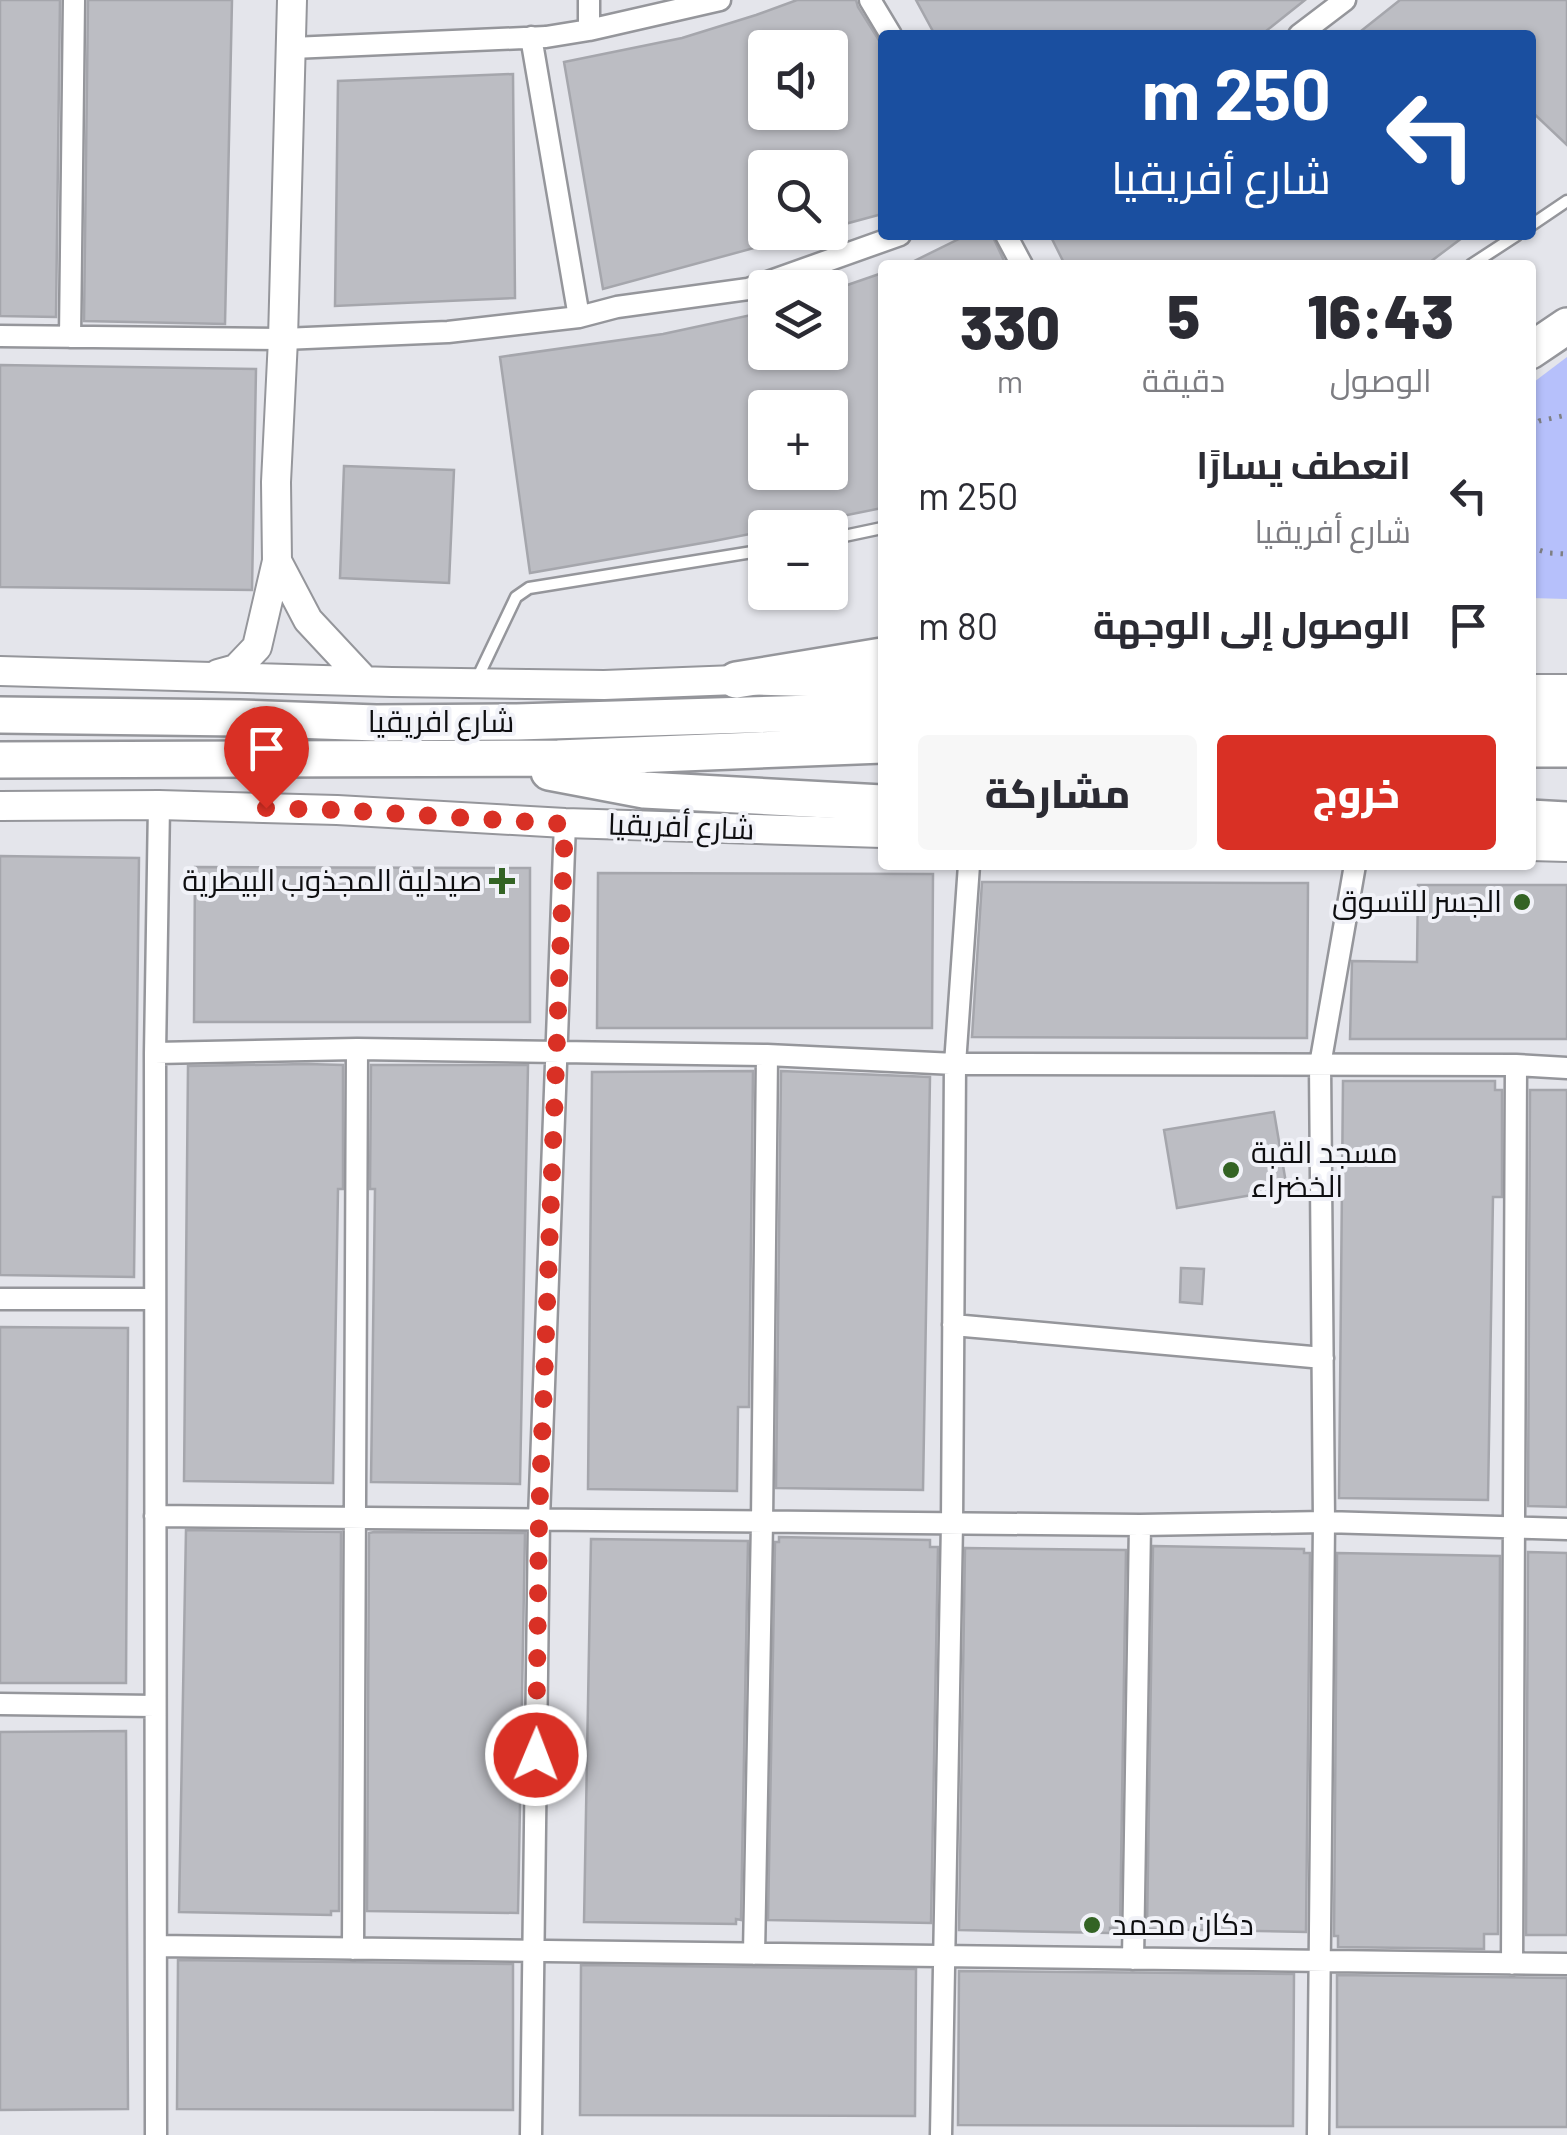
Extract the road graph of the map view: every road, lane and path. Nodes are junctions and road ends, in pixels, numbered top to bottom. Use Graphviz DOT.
graph roads {
  1 [pos="74,0"];
  2 [pos="292,0"];
  3 [pos="590,0"];
  4 [pos="720,0"];
  5 [pos="870,0"];
  6 [pos="1345,0"];
  7 [pos="589,30"];
  8 [pos="888,30"];
  9 [pos="1306,30"];
  10 [pos="531,36"];
  11 [pos="292,48"];
  12 [pos="1567,201"];
  13 [pos="1536,222"];
  14 [pos="886,240"];
  15 [pos="1509,240"];
  16 [pos="1479,260"];
  17 [pos="579,317"];
  18 [pos="1567,326"];
  19 [pos="0,336"];
  20 [pos="70,336"];
  21 [pos="283,339"];
  22 [pos="1536,348"];
  23 [pos="1567,415"];
  24 [pos="1536,423"];
  25 [pos="878,529"];
  26 [pos="848,535"];
  27 [pos="1536,549"];
  28 [pos="748,553"];
  29 [pos="1567,554"];
  30 [pos="277,561"];
  31 [pos="878,657"];
  32 [pos="0,671"];
  33 [pos="207,676"];
  34 [pos="364,680"];
  35 [pos="736,680"];
  36 [pos="475,682"];
  37 [pos="878,684"];
  38 [pos="1536,689"];
  39 [pos="1567,689"];
  40 [pos="878,712"];
  41 [pos="0,715"];
  42 [pos="1536,720"];
  43 [pos="1567,720"];
  44 [pos="878,746"];
  45 [pos="1536,748"];
  46 [pos="1567,749"];
  47 [pos="474,758"];
  48 [pos="0,760"];
  49 [pos="878,804"];
  50 [pos="160,805"];
  51 [pos="0,806"];
  52 [pos="1536,818"];
  53 [pos="1567,820"];
  54 [pos="565,824"];
  55 [pos="878,833"];
  56 [pos="1536,846"];
  57 [pos="1567,847"];
  58 [pos="969,870"];
  59 [pos="1354,870"];
  60 [pos="357,1049"];
  61 [pos="556,1051"];
  62 [pos="155,1053"];
  63 [pos="766,1056"];
  64 [pos="954,1064"];
  65 [pos="1320,1065"];
  66 [pos="1516,1065"];
  67 [pos="1567,1068"];
  68 [pos="0,1298"];
  69 [pos="155,1299"];
  70 [pos="953,1326"];
  71 [pos="1322,1358"];
  72 [pos="155,1516"];
  73 [pos="355,1518"];
  74 [pos="539,1519"];
  75 [pos="762,1522"];
  76 [pos="1324,1522"];
  77 [pos="952,1523"];
  78 [pos="1140,1525"];
  79 [pos="1514,1528"];
  80 [pos="1567,1529"];
  81 [pos="0,1704"];
  82 [pos="155,1706"];
  83 [pos="156,1946"];
  84 [pos="353,1948"];
  85 [pos="534,1951"];
  86 [pos="754,1954"];
  87 [pos="944,1956"];
  88 [pos="1133,1959"];
  89 [pos="1320,1960"];
  90 [pos="1512,1964"];
  91 [pos="1567,1964"];
  92 [pos="156,2135"];
  93 [pos="531,2135"];
  94 [pos="941,2135"];
  95 [pos="1318,2135"];
  1 -- 20 [label="street"];
  2 -- 11 [label="street"];
  3 -- 7 [label="street"];
  4 -- 7 [label="street"];
  5 -- 8 [label="street"];
  6 -- 9 [label="street"];
  7 -- 10 [label="street"];
  10 -- 11 [label="street"];
  10 -- 17 [label="street"];
  11 -- 21 [label="street"];
  12 -- 13 [label="lane"];
  14 -- 17 [label="street"];
  15 -- 16 [label="lane"];
  17 -- 21 [label="street"];
  18 -- 22 [label="highway"];
  19 -- 20 [label="street"];
  20 -- 21 [label="street"];
  21 -- 30 [label="street"];
  23 -- 24 [label="path"];
  25 -- 26 [label="lane"];
  27 -- 29 [label="path"];
  28 -- 36 [label="lane"];
  30 -- 33 [label="street"];
  30 -- 34 [label="street"];
  31 -- 35 [label="highway"];
  32 -- 33 [label="street"];
  33 -- 34 [label="street"];
  34 -- 36 [label="street"];
  35 -- 36 [label="street"];
  35 -- 37 [label="street"];
  38 -- 39 [label="street"];
  40 -- 41 [label="highway, شارع افريقيا"];
  42 -- 43 [label="highway"];
  44 -- 47 [label="highway, شارع افريقيا"];
  45 -- 46 [label="highway"];
  47 -- 48 [label="highway, شارع افريقيا"];
  47 -- 49 [label="highway"];
  50 -- 51 [label="street, شارع أفريقيا"];
  50 -- 54 [label="street, شارع أفريقيا"];
  50 -- 62 [label="street"];
  52 -- 53 [label="highway"];
  54 -- 55 [label="street, شارع أفريقيا"];
  54 -- 61 [label="street"];
  56 -- 57 [label="street"];
  58 -- 64 [label="street"];
  59 -- 65 [label="street"];
  60 -- 61 [label="street"];
  60 -- 62 [label="street"];
  60 -- 73 [label="street"];
  61 -- 63 [label="street"];
  61 -- 74 [label="street"];
  62 -- 69 [label="street"];
  63 -- 64 [label="street"];
  63 -- 75 [label="street"];
  64 -- 65 [label="street"];
  64 -- 70 [label="street"];
  65 -- 66 [label="street"];
  65 -- 71 [label="street"];
  66 -- 67 [label="street"];
  66 -- 79 [label="street"];
  68 -- 69 [label="street"];
  69 -- 72 [label="street"];
  70 -- 71 [label="street"];
  70 -- 77 [label="street"];
  71 -- 76 [label="street"];
  72 -- 73 [label="street"];
  72 -- 82 [label="street"];
  73 -- 74 [label="street"];
  73 -- 84 [label="street"];
  74 -- 75 [label="street"];
  74 -- 85 [label="street"];
  75 -- 77 [label="street"];
  75 -- 86 [label="street"];
  76 -- 78 [label="street"];
  76 -- 79 [label="street"];
  76 -- 89 [label="street"];
  77 -- 78 [label="street"];
  77 -- 87 [label="street"];
  78 -- 88 [label="street"];
  79 -- 80 [label="street"];
  79 -- 90 [label="street"];
  81 -- 82 [label="street"];
  82 -- 83 [label="street"];
  83 -- 84 [label="street"];
  83 -- 92 [label="street"];
  84 -- 85 [label="street"];
  85 -- 86 [label="street"];
  85 -- 93 [label="street"];
  86 -- 87 [label="street"];
  87 -- 88 [label="street"];
  87 -- 94 [label="street"];
  88 -- 89 [label="street"];
  89 -- 90 [label="street"];
  89 -- 95 [label="street"];
  90 -- 91 [label="street"];
}
